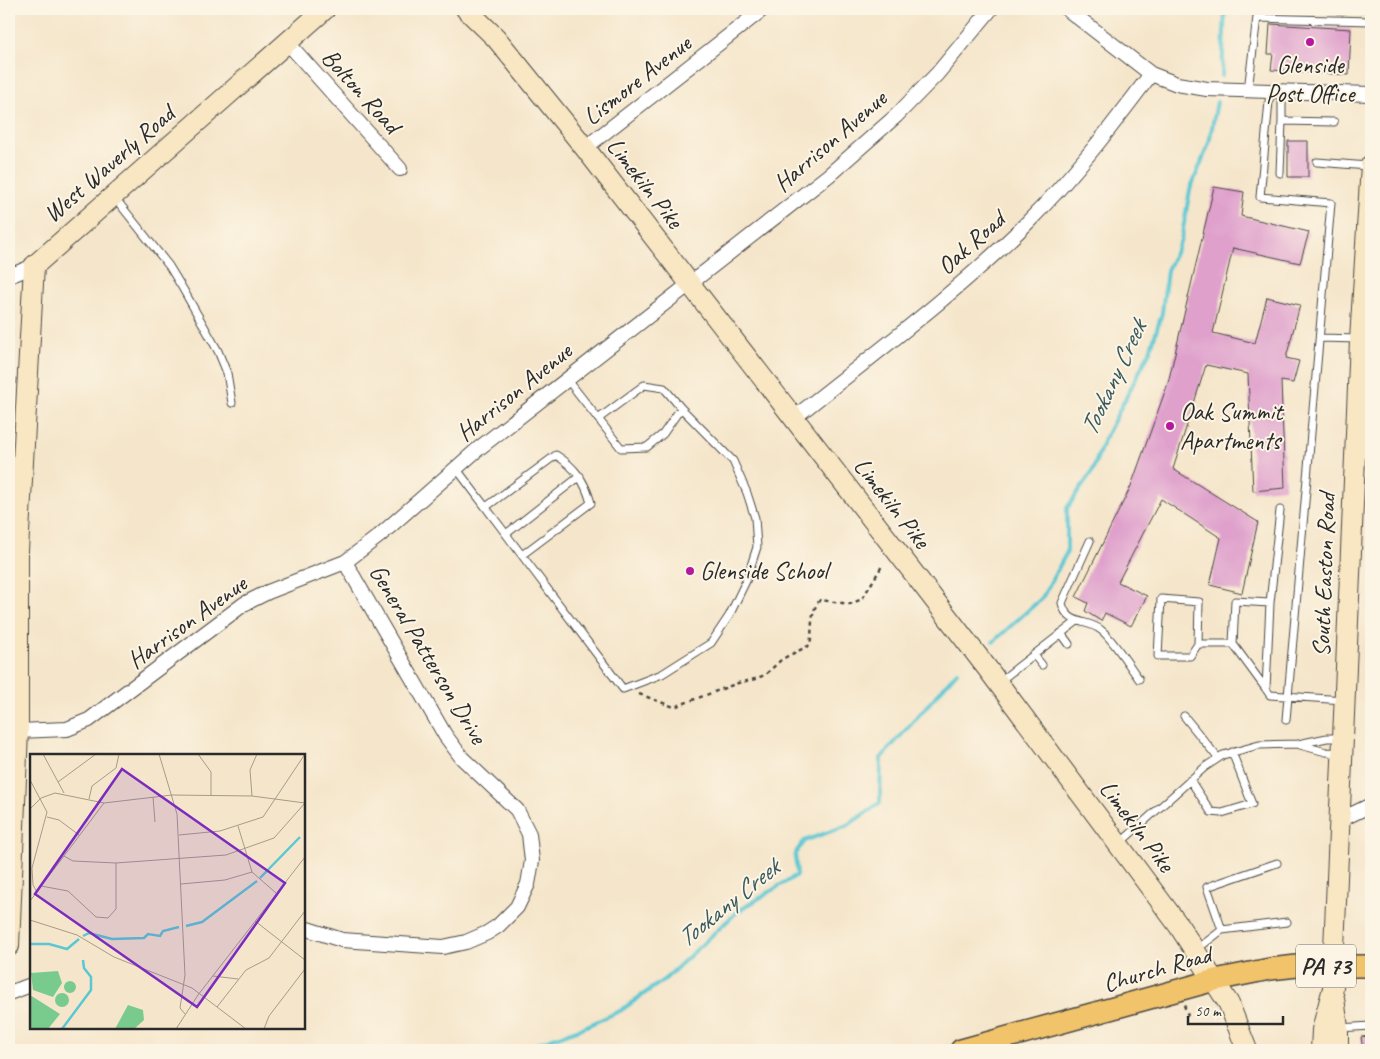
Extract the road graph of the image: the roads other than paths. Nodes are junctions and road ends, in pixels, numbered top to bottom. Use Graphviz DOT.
graph roads {
  1 [pos="325,9"];
  2 [pos="466,9"];
  3 [pos="763,9"];
  4 [pos="991,9"];
  5 [pos="1067,9"];
  6 [pos="1258,9"];
  7 [pos="1257,18"];
  8 [pos="1371,21"];
  9 [pos="287,42"];
  10 [pos="1151,74"];
  11 [pos="1248,90"];
  12 [pos="1276,91"];
  13 [pos="1371,94"];
  14 [pos="1282,121"];
  15 [pos="1334,122"];
  16 [pos="585,148"];
  17 [pos="1317,162"];
  18 [pos="1371,165"];
  19 [pos="400,169"];
  20 [pos="1280,173"];
  21 [pos="113,196"];
  22 [pos="34,266"];
  23 [pos="9,276"];
  24 [pos="689,283"];
  25 [pos="1320,338"];
  26 [pos="1366,340"];
  27 [pos="567,379"];
  28 [pos="232,403"];
  29 [pos="681,408"];
  30 [pos="794,418"];
  31 [pos="598,419"];
  32 [pos="456,468"];
  33 [pos="580,476"];
  34 [pos="486,507"];
  35 [pos="1280,510"];
  36 [pos="506,534"];
  37 [pos="1090,541"];
  38 [pos="13,551"];
  39 [pos="522,555"];
  40 [pos="345,562"];
  41 [pos="1270,603"];
  42 [pos="1076,622"];
  43 [pos="1061,634"];
  44 [pos="1069,644"];
  45 [pos="1198,644"];
  46 [pos="1233,644"];
  47 [pos="1034,655"];
  48 [pos="1042,665"];
  49 [pos="1139,679"];
  50 [pos="998,683"];
  51 [pos="1266,689"];
  52 [pos="1288,697"];
  53 [pos="1345,700"];
  54 [pos="1184,716"];
  55 [pos="1286,720"];
  56 [pos="18,731"];
  57 [pos="1298,744"];
  58 [pos="1342,746"];
  59 [pos="1232,752"];
  60 [pos="1218,758"];
  61 [pos="1190,780"];
  62 [pos="1371,805"];
  63 [pos="1340,820"];
  64 [pos="1118,845"];
  65 [pos="1277,863"];
  66 [pos="1288,922"];
  67 [pos="305,928"];
  68 [pos="1222,930"];
  69 [pos="9,946"];
  70 [pos="1195,950"];
  71 [pos="1371,966"];
  72 [pos="1215,980"];
  73 [pos="30,985"];
  74 [pos="1333,988"];
  75 [pos="9,993"];
  76 [pos="1371,1026"];
  77 [pos="1338,1028"];
  78 [pos="969,1049"];
  79 [pos="1107,1050"];
  80 [pos="1125,1050"];
  81 [pos="1247,1050"];
  82 [pos="1321,1050"];
  83 [pos="1338,1050"];
  1 -- 9 [label="main road, West Waverly Road"];
  2 -- 16 [label="main road, Limekiln Pike"];
  3 -- 16 [label="street, Lismore Avenue"];
  4 -- 24 [label="street, Harrison Avenue"];
  5 -- 10 [label="street"];
  6 -- 7 [label="lane"];
  7 -- 8 [label="lane"];
  7 -- 11 [label="lane"];
  9 -- 19 [label="street, Bolton Road"];
  9 -- 21 [label="main road, West Waverly Road"];
  10 -- 11 [label="street"];
  10 -- 30 [label="street, Oak Road"];
  11 -- 12 [label="street"];
  12 -- 13 [label="street"];
  12 -- 14 [label="lane"];
  12 -- 25 [label="lane"];
  14 -- 15 [label="lane"];
  14 -- 20 [label="lane"];
  16 -- 24 [label="main road, Limekiln Pike"];
  17 -- 18 [label="lane"];
  18 -- 26 [label="main road, South Easton Road"];
  21 -- 22 [label="main road, West Waverly Road"];
  21 -- 28 [label="lane"];
  22 -- 23 [label="street"];
  22 -- 38 [label="main road"];
  24 -- 27 [label="street, Harrison Avenue"];
  24 -- 30 [label="main road, Limekiln Pike"];
  25 -- 26 [label="lane"];
  25 -- 52 [label="lane"];
  26 -- 53 [label="main road, South Easton Road"];
  27 -- 31 [label="lane"];
  27 -- 32 [label="street, Harrison Avenue"];
  29 -- 31 [label="lane"];
  29 -- 31 [label="lane"];
  29 -- 39 [label="lane"];
  30 -- 50 [label="main road, Limekiln Pike"];
  32 -- 34 [label="lane"];
  32 -- 40 [label="street, Harrison Avenue"];
  33 -- 34 [label="lane"];
  33 -- 36 [label="lane"];
  33 -- 39 [label="lane"];
  34 -- 36 [label="lane"];
  35 -- 41 [label="lane"];
  36 -- 39 [label="lane"];
  37 -- 42 [label="lane"];
  38 -- 56 [label="main road"];
  40 -- 56 [label="street, Harrison Avenue"];
  40 -- 67 [label="street, General Patterson Drive"];
  41 -- 46 [label="lane"];
  41 -- 51 [label="lane"];
  42 -- 43 [label="lane"];
  42 -- 49 [label="lane"];
  43 -- 44 [label="lane"];
  43 -- 47 [label="lane"];
  45 -- 45 [label="lane"];
  45 -- 46 [label="lane"];
  46 -- 51 [label="lane"];
  47 -- 48 [label="lane"];
  47 -- 50 [label="lane"];
  50 -- 64 [label="main road, Limekiln Pike"];
  51 -- 52 [label="lane"];
  52 -- 53 [label="lane"];
  52 -- 55 [label="lane"];
  53 -- 58 [label="main road, South Easton Road"];
  54 -- 60 [label="lane"];
  56 -- 69 [label="main road"];
  57 -- 58 [label="lane"];
  57 -- 58 [label="lane"];
  57 -- 59 [label="lane"];
  58 -- 63 [label="main road, South Easton Road"];
  59 -- 60 [label="lane"];
  59 -- 61 [label="lane"];
  60 -- 61 [label="lane"];
  61 -- 64 [label="lane"];
  62 -- 63 [label="street"];
  63 -- 74 [label="main road, South Easton Road, bridge"];
  64 -- 70 [label="main road, Limekiln Pike"];
  65 -- 68 [label="lane"];
  66 -- 68 [label="lane"];
  68 -- 70 [label="lane"];
  70 -- 72 [label="main road, Limekiln Pike"];
  71 -- 72 [label="main road, Church Road / PA 73"];
  72 -- 78 [label="main road, Church Road / PA 73"];
  72 -- 81 [label="main road, Limekiln Pike"];
  73 -- 75 [label="street"];
  74 -- 77 [label="main road, South Easton Road"];
  74 -- 82 [label="main road, South Easton Road"];
  76 -- 77 [label="lane"];
  77 -- 83 [label="main road, South Easton Road"];
  79 -- 80 [label="lane"];
}
